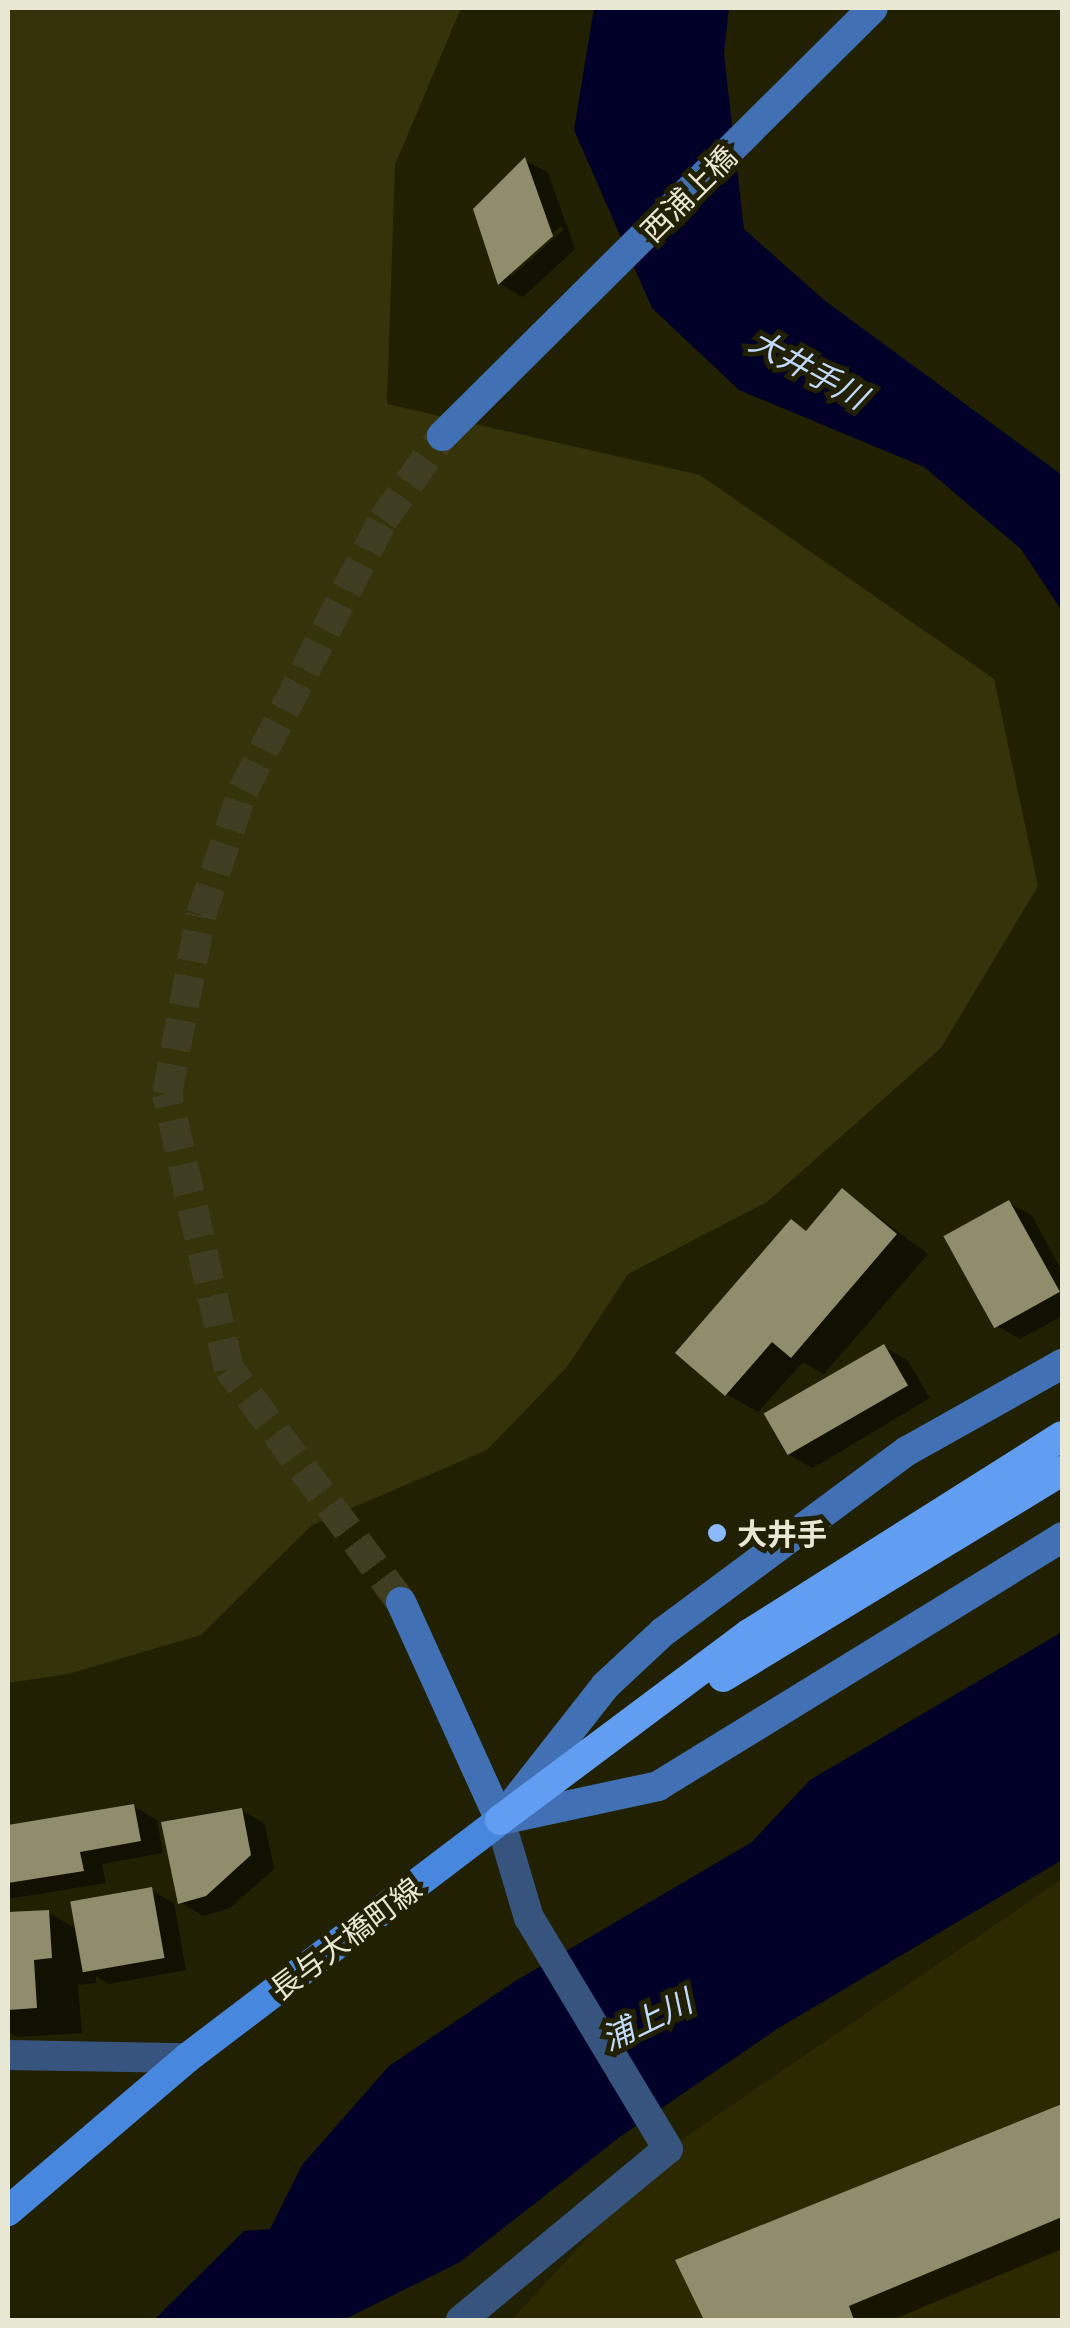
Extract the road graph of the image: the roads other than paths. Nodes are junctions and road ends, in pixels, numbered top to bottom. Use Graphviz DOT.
graph roads {
  1 [pos="874,8"];
  2 [pos="442,436"];
  3 [pos="1062,1364"];
  4 [pos="1062,1436"];
  5 [pos="1062,1470"];
  6 [pos="1062,1537"];
  7 [pos="401,1602"];
  8 [pos="756,1643"];
  9 [pos="500,1820"];
  10 [pos="8,2055"];
  11 [pos="187,2058"];
  12 [pos="8,2212"];
  13 [pos="461,2320"];
  1 -- 2 [label="street, 西浦上橋"];
  3 -- 9 [label="street"];
  4 -- 8 [label="highway"];
  5 -- 8 [label="highway"];
  6 -- 9 [label="street"];
  7 -- 9 [label="street"];
  8 -- 9 [label="highway"];
  9 -- 11 [label="main road, 長与大橋町線"];
  9 -- 13 [label="street"];
  10 -- 11 [label="street"];
  11 -- 12 [label="main road, 長与大橋町線"];
}
